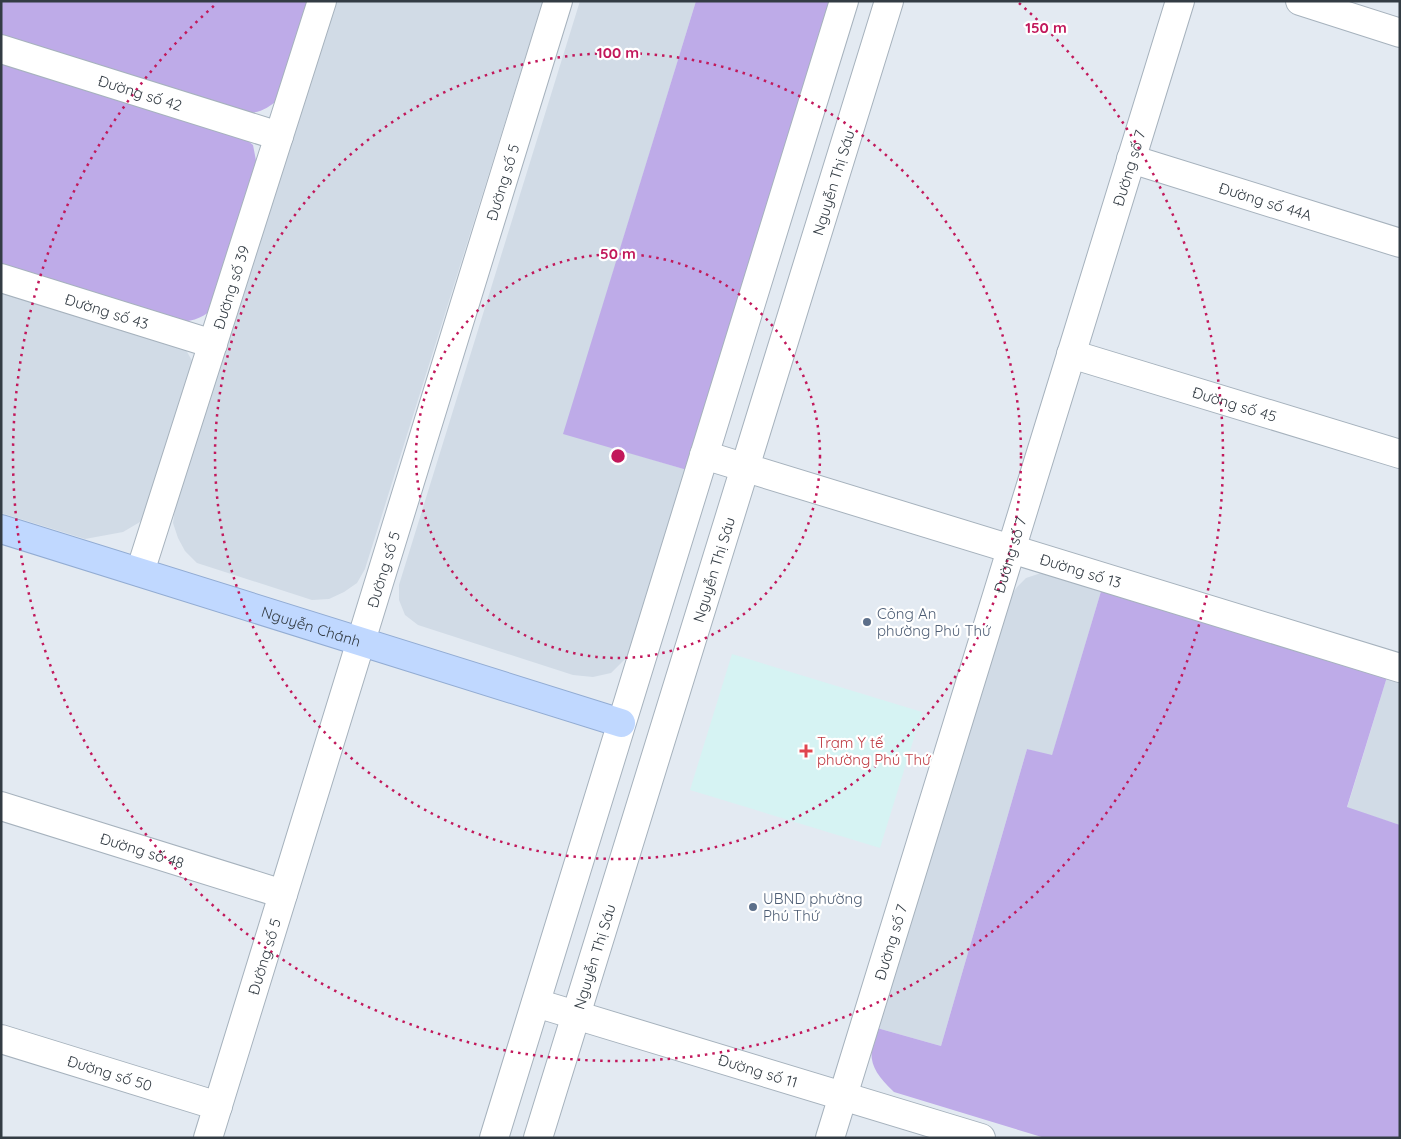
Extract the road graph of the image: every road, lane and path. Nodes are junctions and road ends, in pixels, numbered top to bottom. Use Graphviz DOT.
graph roads {
  1 [pos="322,1"];
  2 [pos="558,1"];
  3 [pos="844,1"];
  4 [pos="889,1"];
  5 [pos="1180,1"];
  6 [pos="1300,1"];
  7 [pos="1400,33"];
  8 [pos="1,49"];
  9 [pos="279,136"];
  10 [pos="1131,159"];
  11 [pos="1400,243"];
  12 [pos="1,278"];
  13 [pos="213,344"];
  14 [pos="1071,354"];
  15 [pos="1400,454"];
  16 [pos="704,455"];
  17 [pos="744,468"];
  18 [pos="1,529"];
  19 [pos="1011,549"];
  20 [pos="140,572"];
  21 [pos="361,641"];
  22 [pos="1400,668"];
  23 [pos="621,723"];
  24 [pos="662,735"];
  25 [pos="1,806"];
  26 [pos="283,894"];
  27 [pos="536,1004"];
  28 [pos="576,1016"];
  29 [pos="1,1039"];
  30 [pos="843,1096"];
  31 [pos="218,1106"];
  32 [pos="208,1138"];
  33 [pos="494,1138"];
  34 [pos="538,1138"];
  35 [pos="830,1138"];
  36 [pos="981,1138"];
  1 -- 9 [label="street, Đường số 39"];
  2 -- 21 [label="street, Đường số 5"];
  3 -- 16 [label="street"];
  4 -- 17 [label="street, Nguyễn Thị Sáu"];
  5 -- 10 [label="street, Đường số 7"];
  6 -- 7 [label="street"];
  8 -- 9 [label="street, Đường số 42"];
  9 -- 13 [label="street, Đường số 39"];
  10 -- 11 [label="street, Đường số 44A"];
  10 -- 14 [label="street, Đường số 7"];
  12 -- 13 [label="street, Đường số 43"];
  13 -- 20 [label="street, Đường số 39"];
  14 -- 15 [label="street, Đường số 45"];
  14 -- 19 [label="street, Đường số 7"];
  16 -- 17 [label="street, Đường số 13"];
  16 -- 23 [label="street"];
  17 -- 19 [label="street, Đường số 13"];
  17 -- 24 [label="street, Nguyễn Thị Sáu"];
  18 -- 20 [label="street, Nguyễn Chánh"];
  19 -- 22 [label="street, Đường số 13"];
  19 -- 30 [label="street, Đường số 7"];
  20 -- 21 [label="street, Nguyễn Chánh"];
  21 -- 23 [label="street, Nguyễn Chánh"];
  21 -- 26 [label="street, Đường số 5"];
  23 -- 24 [label="street"];
  23 -- 27 [label="street"];
  24 -- 28 [label="street, Nguyễn Thị Sáu"];
  25 -- 26 [label="street, Đường số 48"];
  26 -- 31 [label="street, Đường số 5"];
  27 -- 28 [label="street, Đường số 11"];
  27 -- 33 [label="street"];
  28 -- 30 [label="street, Đường số 11"];
  28 -- 34 [label="street, Nguyễn Thị Sáu"];
  29 -- 31 [label="street, Đường số 50"];
  30 -- 35 [label="street, Đường số 7"];
  30 -- 36 [label="street, Đường số 11"];
  31 -- 32 [label="street, Đường số 5"];
}
